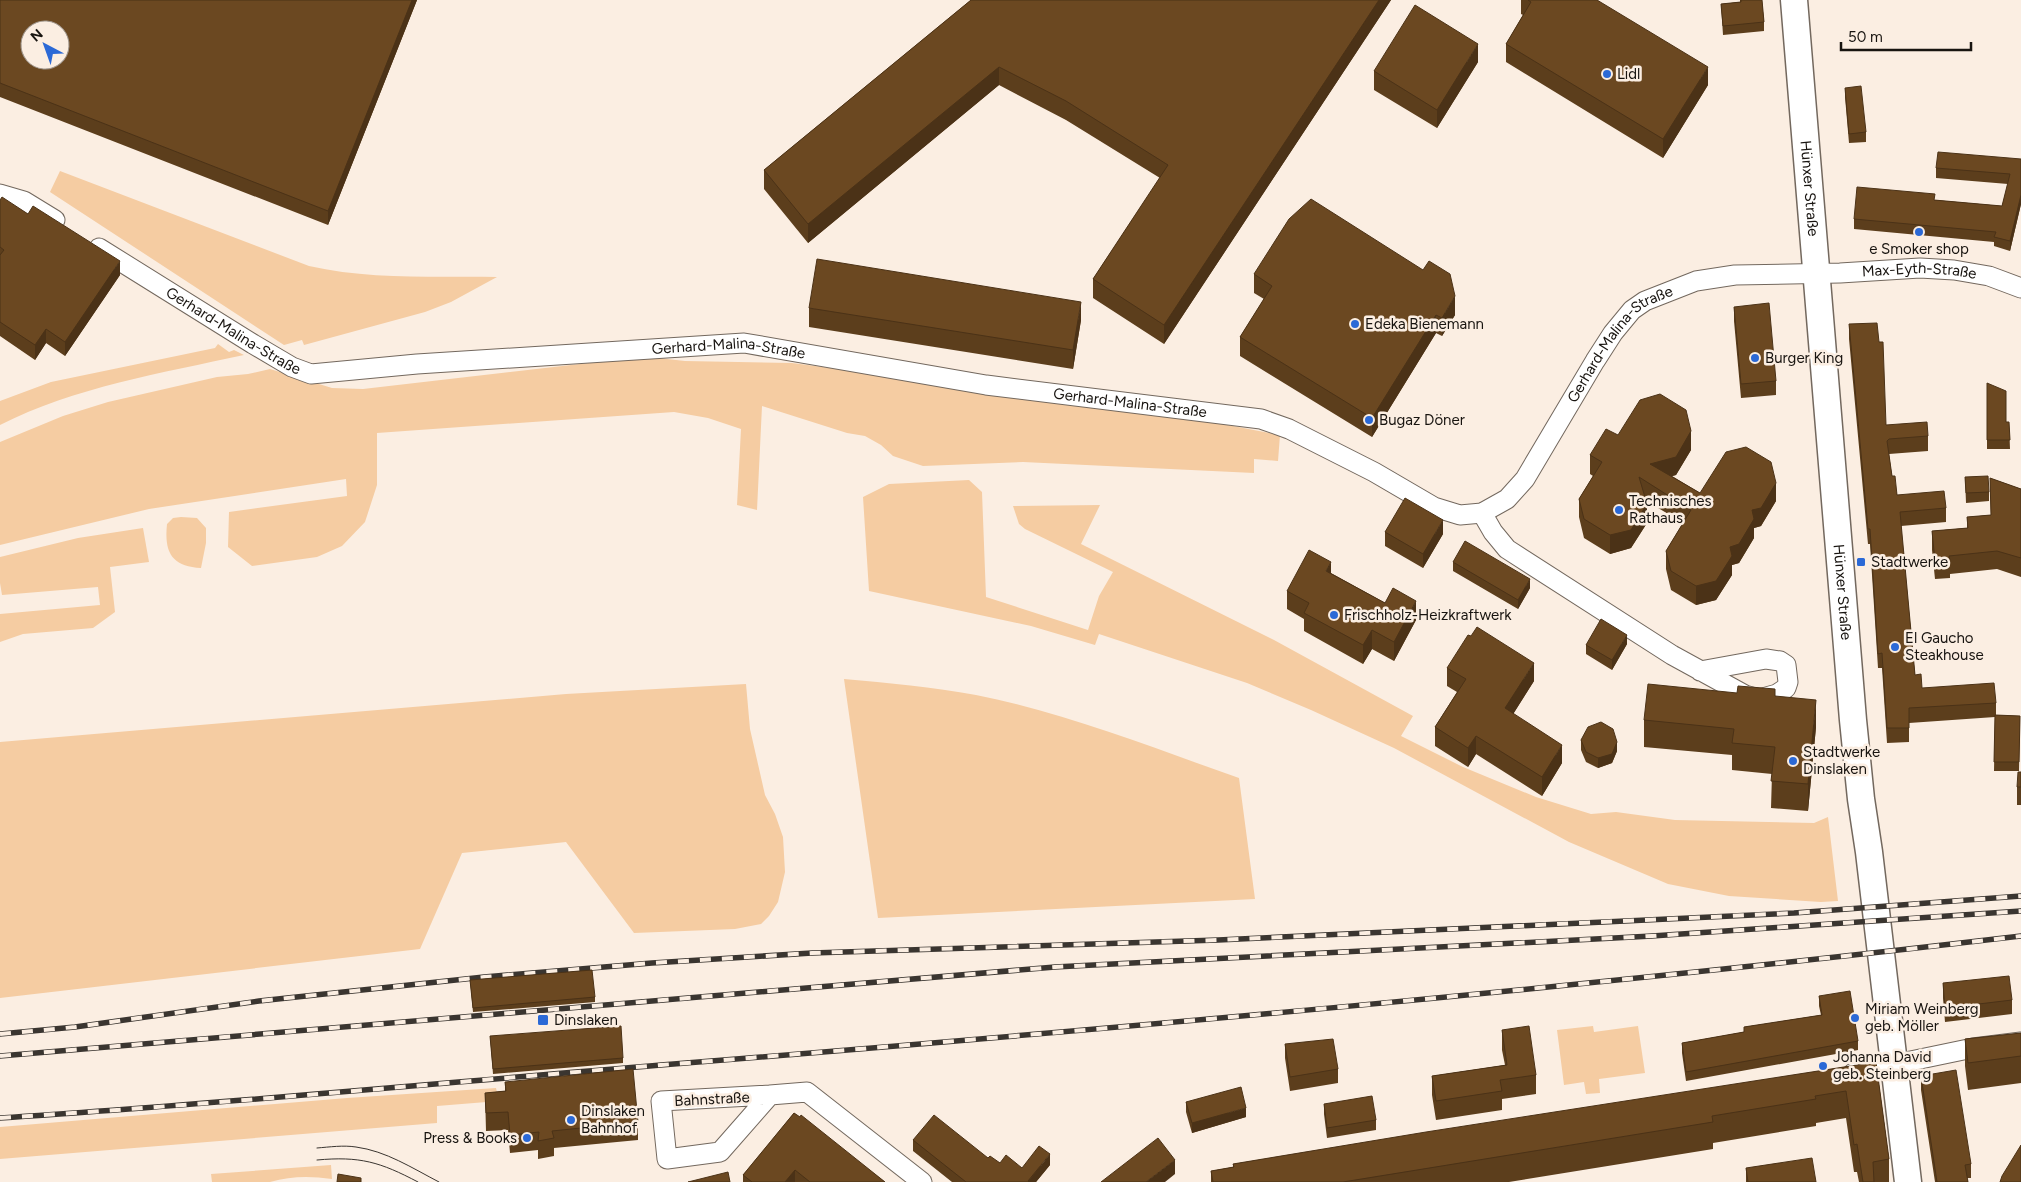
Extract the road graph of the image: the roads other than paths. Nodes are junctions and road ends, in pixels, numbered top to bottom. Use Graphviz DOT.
graph roads {
  1 [pos="1794,0"];
  2 [pos="0,194"];
  3 [pos="67,228"];
  4 [pos="84,238"];
  5 [pos="1815,272"];
  6 [pos="2021,288"];
  7 [pos="1482,513"];
  8 [pos="1700,671"];
  9 [pos="2021,1042"];
  10 [pos="1895,1064"];
  11 [pos="1839,1075"];
  12 [pos="770,1095"];
  13 [pos="922,1182"];
  14 [pos="1908,1182"];
  1 -- 5 [label="main road, Hünxer Straße"];
  2 -- 3 [label="street"];
  4 -- 7 [label="street, Gerhard-Malina-Straße"];
  5 -- 6 [label="street, Max-Eyth-Straße"];
  5 -- 7 [label="street, Gerhard-Malina-Straße"];
  5 -- 10 [label="main road, Hünxer Straße"];
  7 -- 8 [label="street"];
  9 -- 10 [label="street"];
  10 -- 11 [label="street"];
  10 -- 14 [label="main road, Hünxer Straße"];
  12 -- 12 [label="street, Bahnstraße"];
  12 -- 13 [label="street, Bahnstraße"];
}
